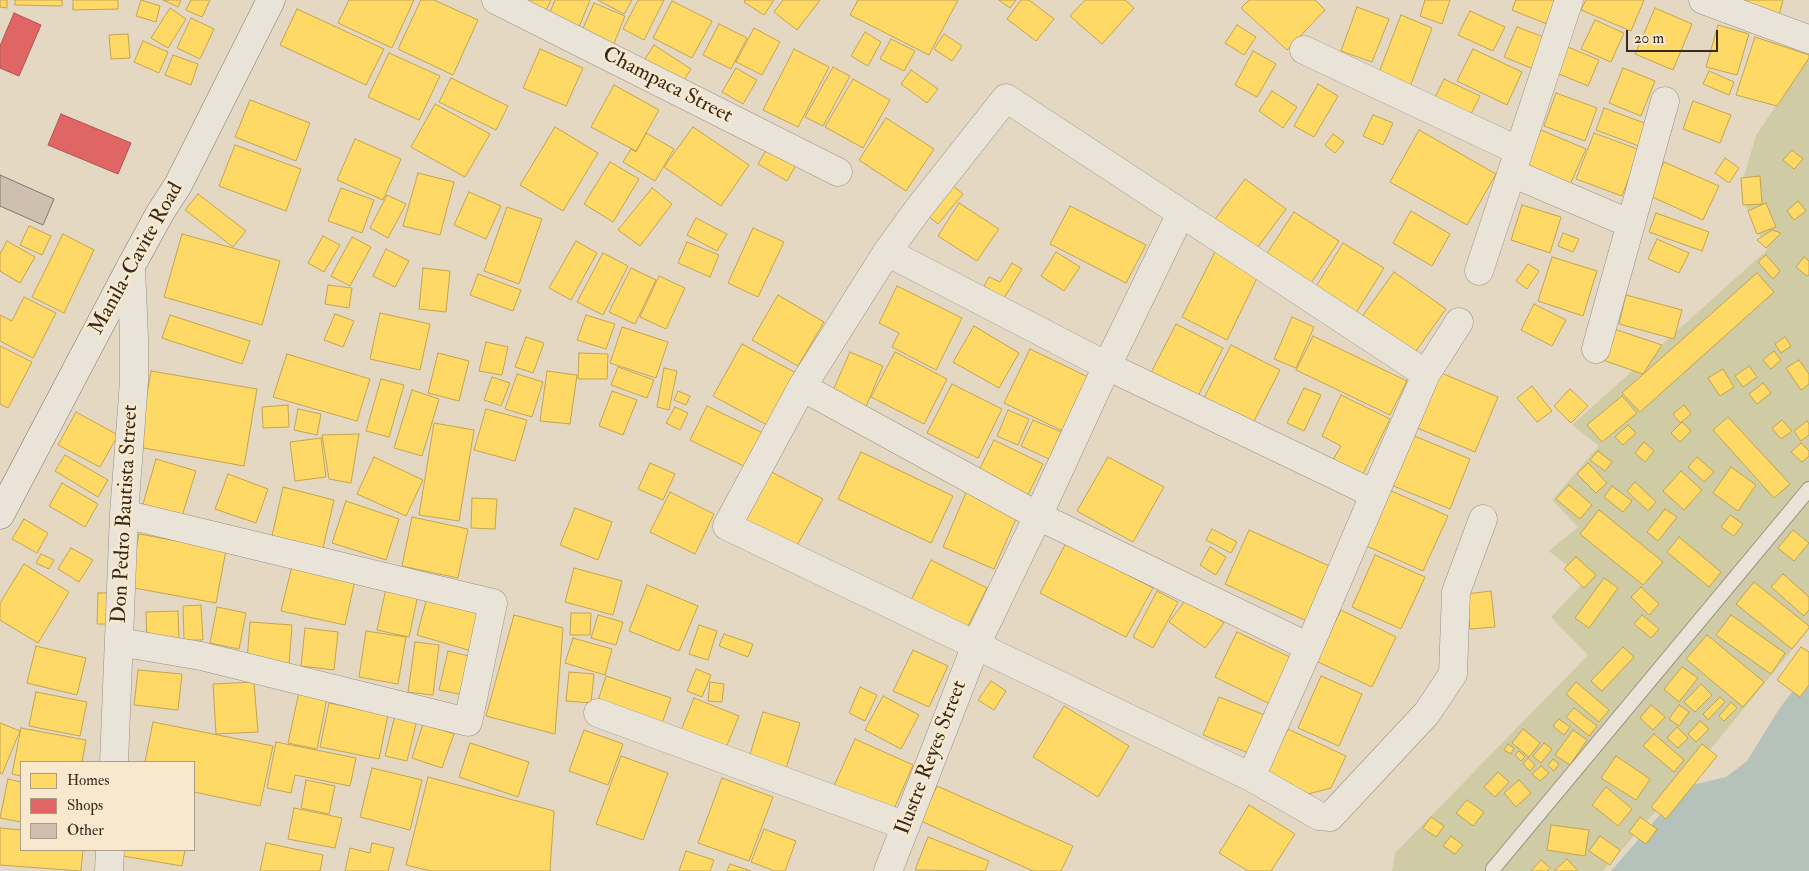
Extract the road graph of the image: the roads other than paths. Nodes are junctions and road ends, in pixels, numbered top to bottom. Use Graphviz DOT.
graph roads {
  1 [pos="271,0"];
  2 [pos="496,0"];
  3 [pos="1569,0"];
  4 [pos="1703,0"];
  5 [pos="1808,39"];
  6 [pos="1304,50"];
  7 [pos="1665,102"];
  8 [pos="1516,162"];
  9 [pos="838,172"];
  10 [pos="1181,214"];
  11 [pos="1631,224"];
  12 [pos="887,252"];
  13 [pos="131,266"];
  14 [pos="1479,271"];
  15 [pos="1459,322"];
  16 [pos="1596,349"];
  17 [pos="1107,366"];
  18 [pos="1426,374"];
  19 [pos="802,388"];
  20 [pos="1809,490"];
  21 [pos="1374,494"];
  22 [pos="124,514"];
  23 [pos="0,515"];
  24 [pos="1038,516"];
  25 [pos="1483,519"];
  26 [pos="119,642"];
  27 [pos="976,645"];
  28 [pos="1309,647"];
  29 [pos="598,713"];
  30 [pos="114,761"];
  31 [pos="1251,776"];
  32 [pos="906,826"];
  33 [pos="110,851"];
  34 [pos="1493,868"];
  35 [pos="108,871"];
  36 [pos="888,871"];
  1 -- 13 [label="street, Manila-Cavite Road"];
  2 -- 9 [label="street, Champaca Street"];
  3 -- 8 [label="street"];
  4 -- 5 [label="street"];
  6 -- 8 [label="street"];
  7 -- 11 [label="street"];
  8 -- 11 [label="street"];
  8 -- 14 [label="street"];
  10 -- 12 [label="street"];
  10 -- 17 [label="street, Ilustre Reyes Street"];
  10 -- 18 [label="street"];
  11 -- 16 [label="street"];
  12 -- 17 [label="street"];
  12 -- 19 [label="street"];
  13 -- 22 [label="street, Don Pedro Bautista Street"];
  13 -- 23 [label="street, Manila-Cavite Road"];
  15 -- 18 [label="street"];
  17 -- 21 [label="street"];
  17 -- 24 [label="street, Ilustre Reyes Street"];
  18 -- 21 [label="street"];
  19 -- 24 [label="street"];
  19 -- 27 [label="street"];
  20 -- 34 [label="lane"];
  21 -- 28 [label="street"];
  22 -- 26 [label="street, Don Pedro Bautista Street"];
  22 -- 26 [label="street"];
  24 -- 27 [label="street, Ilustre Reyes Street"];
  24 -- 28 [label="street"];
  25 -- 31 [label="street"];
  26 -- 30 [label="street, Don Pedro Bautista Street"];
  27 -- 31 [label="street"];
  27 -- 32 [label="street, Ilustre Reyes Street"];
  28 -- 31 [label="street"];
  29 -- 32 [label="street"];
  32 -- 36 [label="street, Ilustre Reyes Street"];
  33 -- 35 [label="street"];
}
